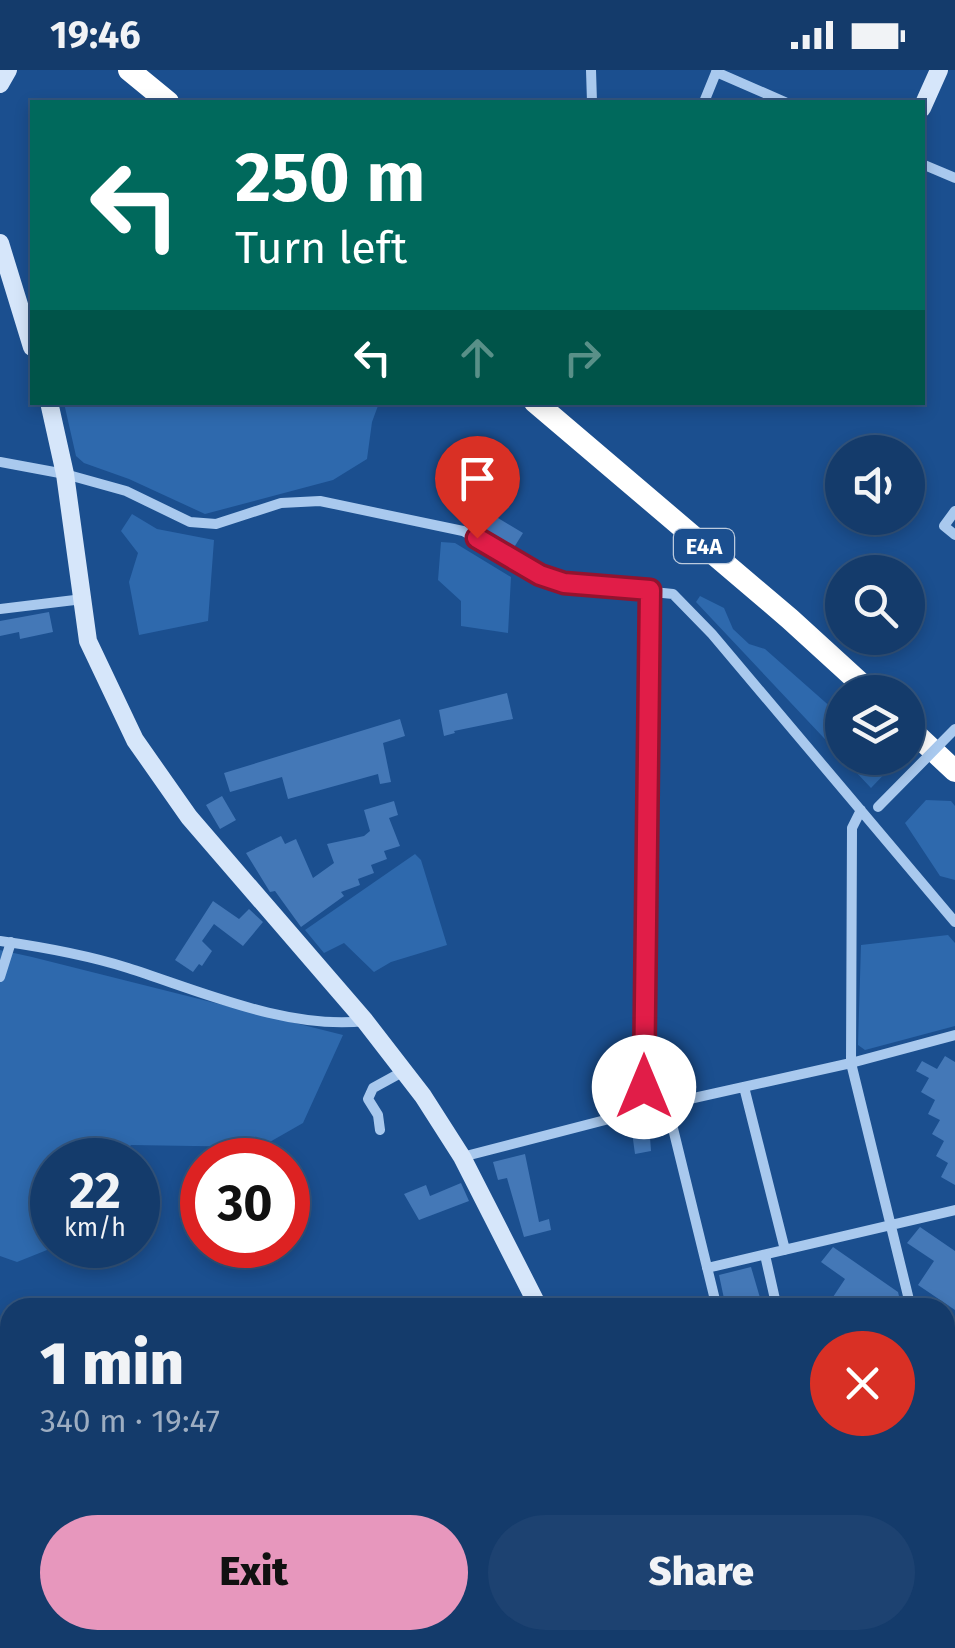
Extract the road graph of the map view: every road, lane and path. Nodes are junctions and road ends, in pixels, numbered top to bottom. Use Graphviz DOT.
graph roads {
  1 [pos="8,70"];
  2 [pos="129,70"];
  3 [pos="591,70"];
  4 [pos="939,70"];
  5 [pos="716,71"];
  6 [pos="0,84"];
  7 [pos="166,100"];
  8 [pos="592,100"];
  9 [pos="705,100"];
  10 [pos="780,100"];
  11 [pos="925,101"];
  12 [pos="925,165"];
  13 [pos="955,178"];
  14 [pos="0,243"];
  15 [pos="30,340"];
  16 [pos="50,405"];
  17 [pos="539,405"];
  18 [pos="0,462"];
  19 [pos="65,474"];
  20 [pos="955,511"];
  21 [pos="955,535"];
  22 [pos="650,590"];
  23 [pos="82,598"];
  24 [pos="0,609"];
  25 [pos="851,675"];
  26 [pos="955,729"];
  27 [pos="925,742"];
  28 [pos="955,771"];
  29 [pos="865,814"];
  30 [pos="955,922"];
  31 [pos="5,941"];
  32 [pos="0,976"];
  33 [pos="365,1021"];
  34 [pos="955,1035"];
  35 [pos="851,1063"];
  36 [pos="404,1071"];
  37 [pos="744,1086"];
  38 [pos="668,1104"];
  39 [pos="643,1110"];
  40 [pos="380,1130"];
  41 [pos="462,1157"];
  42 [pos="955,1210"];
  43 [pos="891,1225"];
  44 [pos="785,1250"];
  45 [pos="765,1255"];
  46 [pos="707,1268"];
  47 [pos="534,1298"];
  48 [pos="714,1298"];
  49 [pos="776,1298"];
  50 [pos="909,1298"];
  1 -- 6 [label="street"];
  2 -- 7 [label="highway"];
  3 -- 8 [label="street"];
  4 -- 11 [label="street"];
  5 -- 9 [label="street"];
  5 -- 10 [label="street"];
  12 -- 13 [label="street"];
  14 -- 15 [label="street"];
  16 -- 19 [label="street"];
  17 -- 25 [label="highway, E4A"];
  18 -- 19 [label="street"];
  19 -- 22 [label="street"];
  19 -- 23 [label="street"];
  20 -- 21 [label="street"];
  22 -- 29 [label="street"];
  22 -- 39 [label="street"];
  23 -- 24 [label="street"];
  23 -- 33 [label="street"];
  26 -- 29 [label="street, bridge"];
  27 -- 28 [label="highway"];
  29 -- 30 [label="street"];
  29 -- 35 [label="street"];
  31 -- 32 [label="street"];
  31 -- 33 [label="street"];
  33 -- 36 [label="street"];
  34 -- 35 [label="street"];
  35 -- 37 [label="street"];
  35 -- 43 [label="street"];
  36 -- 40 [label="street"];
  36 -- 41 [label="street"];
  37 -- 38 [label="street"];
  37 -- 44 [label="street"];
  38 -- 39 [label="street"];
  38 -- 46 [label="street"];
  39 -- 41 [label="street"];
  41 -- 47 [label="street"];
  42 -- 43 [label="street"];
  43 -- 44 [label="street"];
  43 -- 50 [label="street"];
  44 -- 45 [label="street"];
  45 -- 46 [label="street"];
  45 -- 49 [label="street"];
  46 -- 48 [label="street"];
}
